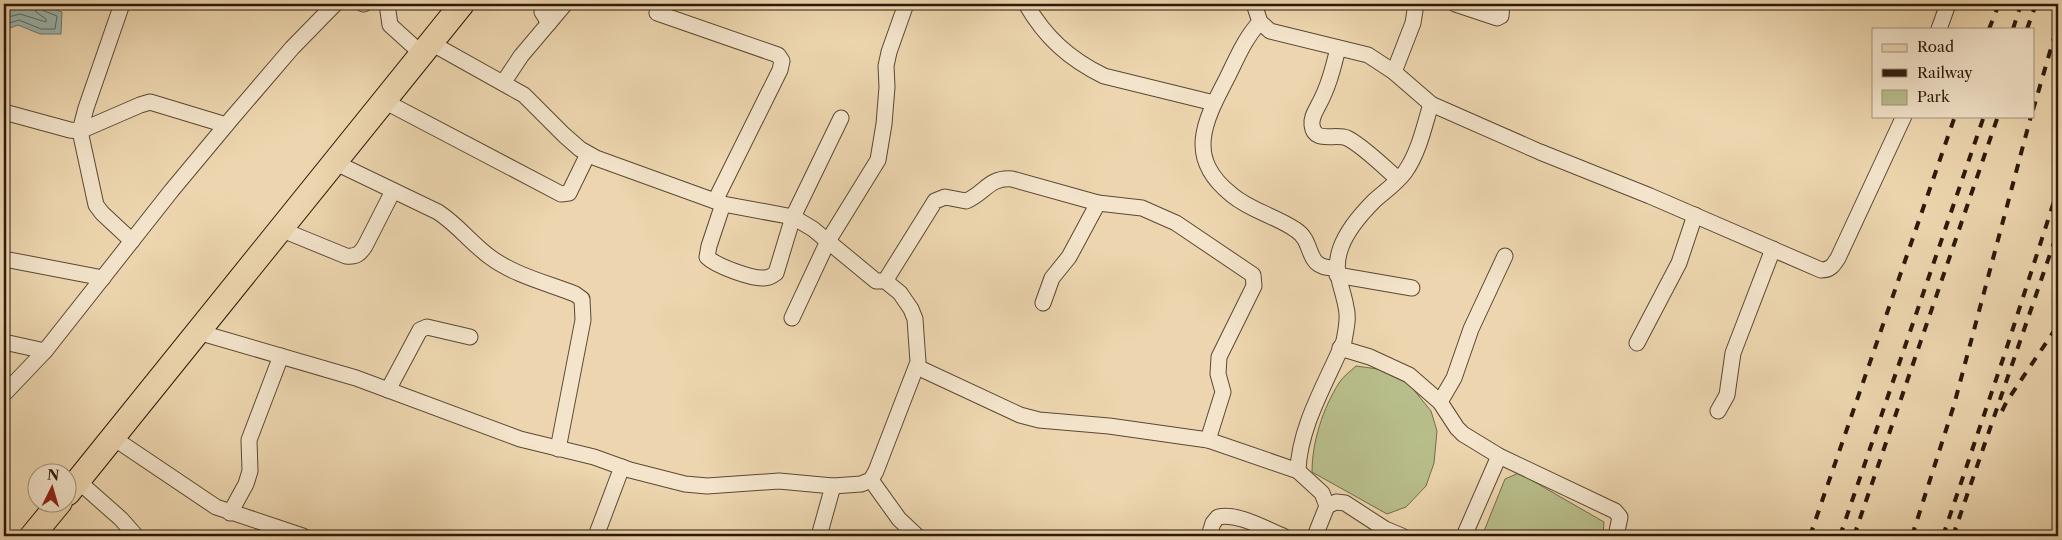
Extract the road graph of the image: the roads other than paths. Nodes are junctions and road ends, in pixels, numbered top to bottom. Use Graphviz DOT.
graph roads {
  1 [pos="122,4"];
  2 [pos="335,4"];
  3 [pos="387,4"];
  4 [pos="462,4"];
  5 [pos="545,4"];
  6 [pos="565,4"];
  7 [pos="906,4"];
  8 [pos="1026,4"];
  9 [pos="1254,4"];
  10 [pos="1416,4"];
  11 [pos="1455,4"];
  12 [pos="1502,4"];
  13 [pos="1948,4"];
  14 [pos="657,13"];
  15 [pos="1260,22"];
  16 [pos="549,23"];
  17 [pos="1939,28"];
  18 [pos="426,48"];
  19 [pos="1338,48"];
  20 [pos="1394,72"];
  21 [pos="503,83"];
  22 [pos="384,101"];
  23 [pos="1214,103"];
  24 [pos="1431,104"];
  25 [pos="4,112"];
  26 [pos="841,118"];
  27 [pos="1903,118"];
  28 [pos="226,126"];
  29 [pos="80,131"];
  30 [pos="588,154"];
  31 [pos="334,162"];
  32 [pos="1398,179"];
  33 [pos="394,191"];
  34 [pos="719,203"];
  35 [pos="1098,203"];
  36 [pos="1695,215"];
  37 [pos="793,217"];
  38 [pos="280,229"];
  39 [pos="132,241"];
  40 [pos="828,241"];
  41 [pos="1773,249"];
  42 [pos="1505,256"];
  43 [pos="4,259"];
  44 [pos="1337,272"];
  45 [pos="103,278"];
  46 [pos="888,281"];
  47 [pos="1412,288"];
  48 [pos="1043,303"];
  49 [pos="792,318"];
  50 [pos="198,332"];
  51 [pos="470,337"];
  52 [pos="4,342"];
  53 [pos="1637,342"];
  54 [pos="1340,348"];
  55 [pos="45,351"];
  56 [pos="281,356"];
  57 [pos="917,367"];
  58 [pos="388,390"];
  59 [pos="4,394"];
  60 [pos="1440,402"];
  61 [pos="1718,412"];
  62 [pos="112,437"];
  63 [pos="1208,440"];
  64 [pos="558,449"];
  65 [pos="1499,456"];
  66 [pos="622,467"];
  67 [pos="1298,471"];
  68 [pos="78,480"];
  69 [pos="871,480"];
  70 [pos="833,486"];
  71 [pos="78,491"];
  72 [pos="1327,506"];
  73 [pos="52,512"];
  74 [pos="230,513"];
  75 [pos="32,536"];
  76 [pos="136,536"];
  77 [pos="304,536"];
  78 [pos="596,536"];
  79 [pos="819,536"];
  80 [pos="917,536"];
  81 [pos="1209,536"];
  82 [pos="1283,536"];
  83 [pos="1315,536"];
  84 [pos="1402,536"];
  85 [pos="1464,536"];
  86 [pos="1616,536"];
  1 -- 29 [label="street"];
  2 -- 28 [label="street"];
  3 -- 18 [label="street"];
  4 -- 18 [label="main road"];
  5 -- 16 [label="street"];
  6 -- 16 [label="street"];
  7 -- 40 [label="street"];
  8 -- 23 [label="street"];
  9 -- 15 [label="street"];
  10 -- 20 [label="street"];
  11 -- 12 [label="street"];
  13 -- 17 [label="street"];
  14 -- 34 [label="street"];
  15 -- 19 [label="street"];
  15 -- 23 [label="street"];
  16 -- 21 [label="street"];
  18 -- 21 [label="street"];
  18 -- 22 [label="main road"];
  19 -- 20 [label="street"];
  19 -- 32 [label="street"];
  20 -- 24 [label="street"];
  21 -- 30 [label="street"];
  22 -- 30 [label="street"];
  22 -- 31 [label="main road"];
  23 -- 44 [label="street"];
  24 -- 32 [label="street"];
  24 -- 36 [label="street"];
  25 -- 29 [label="street"];
  26 -- 37 [label="street"];
  27 -- 41 [label="street"];
  28 -- 29 [label="street"];
  28 -- 39 [label="street"];
  29 -- 39 [label="street"];
  30 -- 34 [label="street"];
  31 -- 33 [label="street"];
  31 -- 38 [label="main road"];
  32 -- 44 [label="street"];
  33 -- 38 [label="street"];
  33 -- 64 [label="street"];
  34 -- 37 [label="street"];
  34 -- 37 [label="street"];
  35 -- 46 [label="street"];
  35 -- 48 [label="street"];
  35 -- 63 [label="street"];
  36 -- 41 [label="street"];
  36 -- 53 [label="street"];
  37 -- 40 [label="street"];
  38 -- 50 [label="main road"];
  39 -- 45 [label="street"];
  40 -- 46 [label="street"];
  40 -- 49 [label="street"];
  41 -- 61 [label="street"];
  42 -- 60 [label="street"];
  43 -- 45 [label="street"];
  44 -- 47 [label="street"];
  44 -- 54 [label="street"];
  45 -- 55 [label="street"];
  46 -- 57 [label="street"];
  50 -- 56 [label="street"];
  50 -- 62 [label="main road"];
  51 -- 58 [label="street"];
  52 -- 55 [label="street"];
  54 -- 60 [label="street"];
  54 -- 67 [label="street"];
  55 -- 59 [label="street"];
  56 -- 58 [label="street"];
  56 -- 74 [label="street"];
  57 -- 63 [label="street"];
  57 -- 69 [label="street"];
  58 -- 64 [label="street"];
  60 -- 65 [label="street"];
  62 -- 68 [label="main road"];
  62 -- 74 [label="street"];
  63 -- 67 [label="street"];
  64 -- 66 [label="street"];
  65 -- 85 [label="street"];
  65 -- 86 [label="street"];
  66 -- 70 [label="street"];
  66 -- 78 [label="street"];
  67 -- 72 [label="street"];
  69 -- 70 [label="street"];
  69 -- 80 [label="street"];
  70 -- 79 [label="street"];
  71 -- 76 [label="street"];
  72 -- 83 [label="street"];
  72 -- 84 [label="street"];
  73 -- 75 [label="main road"];
  74 -- 77 [label="street"];
  81 -- 82 [label="street"];
}
